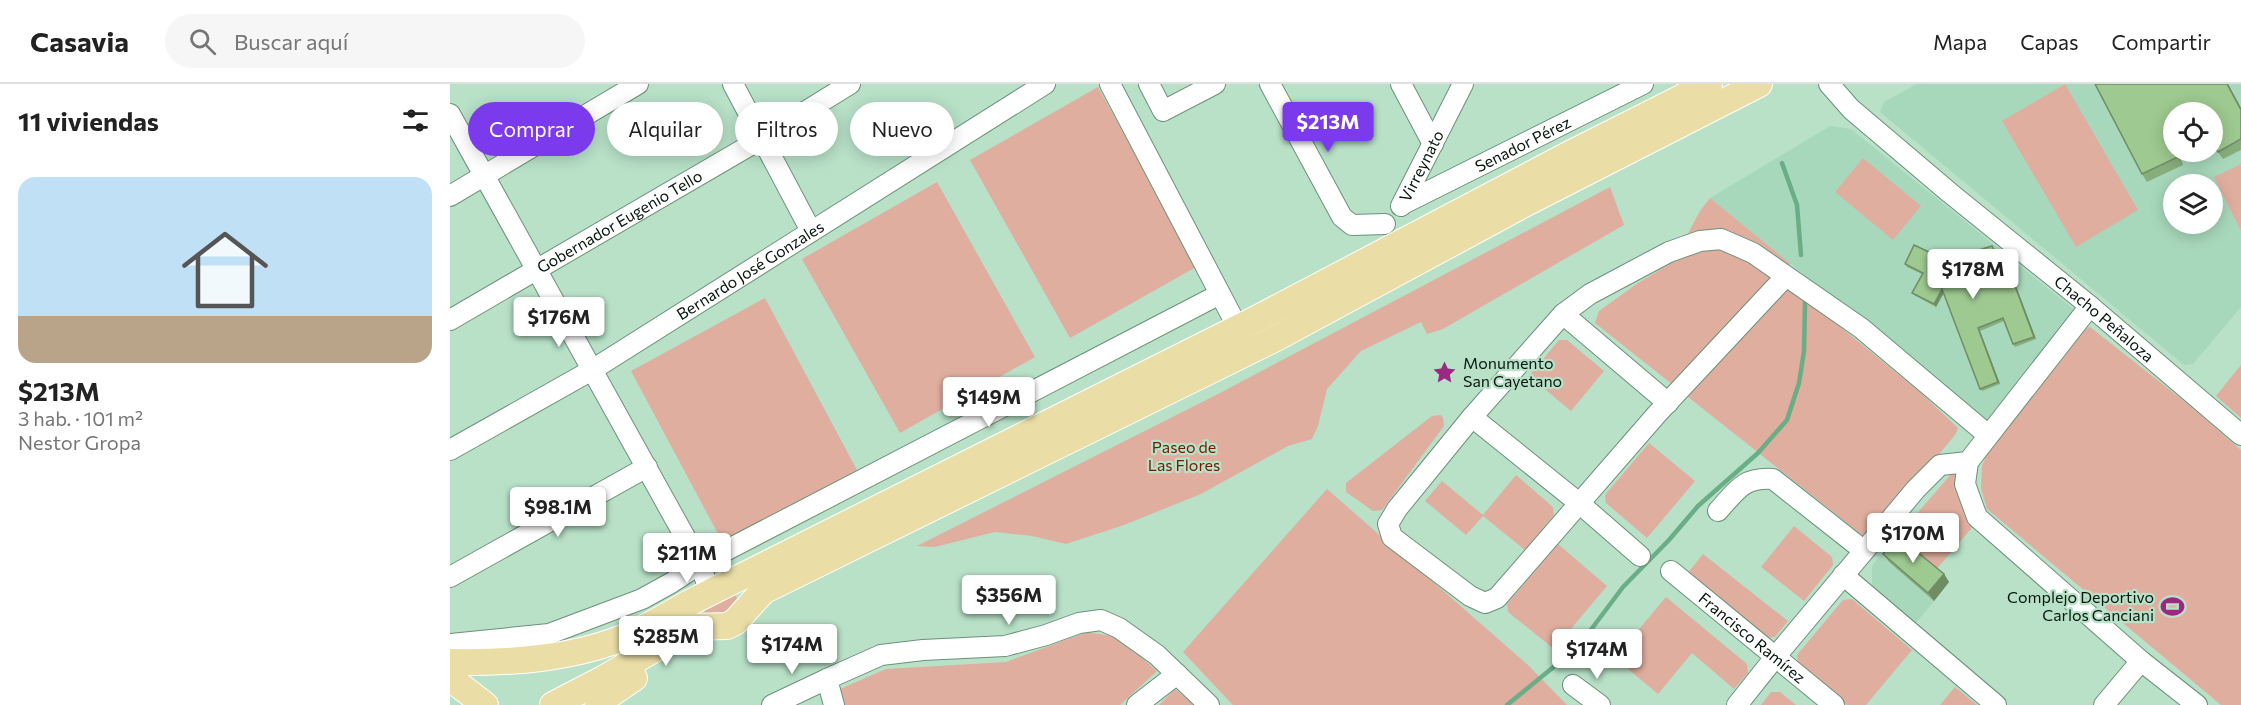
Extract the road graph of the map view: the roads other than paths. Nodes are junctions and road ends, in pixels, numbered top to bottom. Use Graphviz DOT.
graph roads {
  1 [pos="638,84"];
  2 [pos="733,84"];
  3 [pos="850,84"];
  4 [pos="1045,84"];
  5 [pos="1110,84"];
  6 [pos="1149,84"];
  7 [pos="1215,84"];
  8 [pos="1270,84"];
  9 [pos="1401,84"];
  10 [pos="1463,84"];
  11 [pos="1643,84"];
  12 [pos="1709,84"];
  13 [pos="1759,84"];
  14 [pos="1829,84"];
  15 [pos="742,102"];
  16 [pos="821,102"];
  17 [pos="450,114"];
  18 [pos="1433,144"];
  19 [pos="735,154"];
  20 [pos="770,156"];
  21 [pos="484,176"];
  22 [pos="450,196"];
  23 [pos="1403,204"];
  24 [pos="811,231"];
  25 [pos="1389,235"];
  26 [pos="538,271"];
  27 [pos="1786,276"];
  28 [pos="1220,294"];
  29 [pos="2090,306"];
  30 [pos="1563,314"];
  31 [pos="450,321"];
  32 [pos="1239,328"];
  33 [pos="592,370"];
  34 [pos="1668,403"];
  35 [pos="1472,417"];
  36 [pos="1988,435"];
  37 [pos="2241,435"];
  38 [pos="450,450"];
  39 [pos="1968,462"];
  40 [pos="647,467"];
  41 [pos="1579,503"];
  42 [pos="1718,511"];
  43 [pos="1863,550"];
  44 [pos="1640,556"];
  45 [pos="700,564"];
  46 [pos="1671,571"];
  47 [pos="1843,575"];
  48 [pos="450,577"];
  49 [pos="737,579"];
  50 [pos="699,598"];
  51 [pos="746,608"];
  52 [pos="714,626"];
  53 [pos="451,650"];
  54 [pos="1776,656"];
  55 [pos="2141,661"];
  56 [pos="1177,674"];
  57 [pos="450,678"];
  58 [pos="827,679"];
  59 [pos="1572,685"];
  60 [pos="484,705"];
  61 [pos="553,705"];
  62 [pos="598,705"];
  63 [pos="772,705"];
  64 [pos="834,705"];
  65 [pos="1137,705"];
  66 [pos="1209,705"];
  67 [pos="1600,705"];
  68 [pos="1737,705"];
  69 [pos="1834,705"];
  70 [pos="1996,705"];
  71 [pos="2104,705"];
  72 [pos="2197,705"];
  1 -- 21 [label="street"];
  2 -- 15 [label="street"];
  3 -- 16 [label="street, Gobernador Eugenio Tello"];
  4 -- 24 [label="street, Bernardo José Gonzales"];
  5 -- 28 [label="street"];
  6 -- 7 [label="street"];
  8 -- 25 [label="street"];
  9 -- 18 [label="street"];
  10 -- 18 [label="street, Virreynato"];
  11 -- 23 [label="street, Senador Pérez"];
  12 -- 25 [label="main road"];
  13 -- 51 [label="main road"];
  14 -- 29 [label="street, Chacho Peñaloza"];
  17 -- 21 [label="street"];
  18 -- 23 [label="street, Virreynato"];
  19 -- 26 [label="street, Gobernador Eugenio Tello"];
  20 -- 24 [label="street"];
  21 -- 22 [label="street"];
  21 -- 26 [label="street"];
  23 -- 25 [label="street, Virreynato"];
  24 -- 33 [label="street, Bernardo José Gonzales"];
  25 -- 32 [label="main road"];
  26 -- 31 [label="street, Gobernador Eugenio Tello"];
  26 -- 33 [label="street"];
  27 -- 30 [label="street"];
  27 -- 34 [label="street"];
  27 -- 36 [label="street"];
  28 -- 32 [label="street"];
  28 -- 45 [label="street"];
  29 -- 36 [label="street"];
  29 -- 37 [label="street, Chacho Peñaloza"];
  30 -- 34 [label="street"];
  30 -- 35 [label="street"];
  32 -- 49 [label="main road"];
  33 -- 38 [label="street, Bernardo José Gonzales"];
  33 -- 40 [label="street"];
  34 -- 41 [label="street"];
  35 -- 41 [label="street"];
  35 -- 41 [label="street"];
  36 -- 39 [label="street"];
  39 -- 43 [label="street"];
  39 -- 55 [label="street"];
  40 -- 45 [label="street"];
  40 -- 48 [label="street"];
  41 -- 44 [label="street"];
  42 -- 43 [label="street"];
  43 -- 47 [label="street"];
  45 -- 50 [label="street"];
  45 -- 53 [label="street"];
  46 -- 54 [label="street, Francisco Ramírez"];
  47 -- 54 [label="street"];
  47 -- 70 [label="street"];
  49 -- 50 [label="main road"];
  49 -- 51 [label="main road"];
  50 -- 52 [label="main road"];
  50 -- 53 [label="main road"];
  51 -- 52 [label="main road"];
  52 -- 61 [label="main road"];
  52 -- 62 [label="main road"];
  54 -- 68 [label="street"];
  54 -- 69 [label="street, Francisco Ramírez"];
  55 -- 71 [label="street"];
  55 -- 72 [label="street"];
  56 -- 58 [label="street"];
  56 -- 65 [label="street"];
  56 -- 66 [label="street"];
  57 -- 60 [label="main road"];
  58 -- 63 [label="street"];
  58 -- 64 [label="street"];
  59 -- 67 [label="street"];
}
